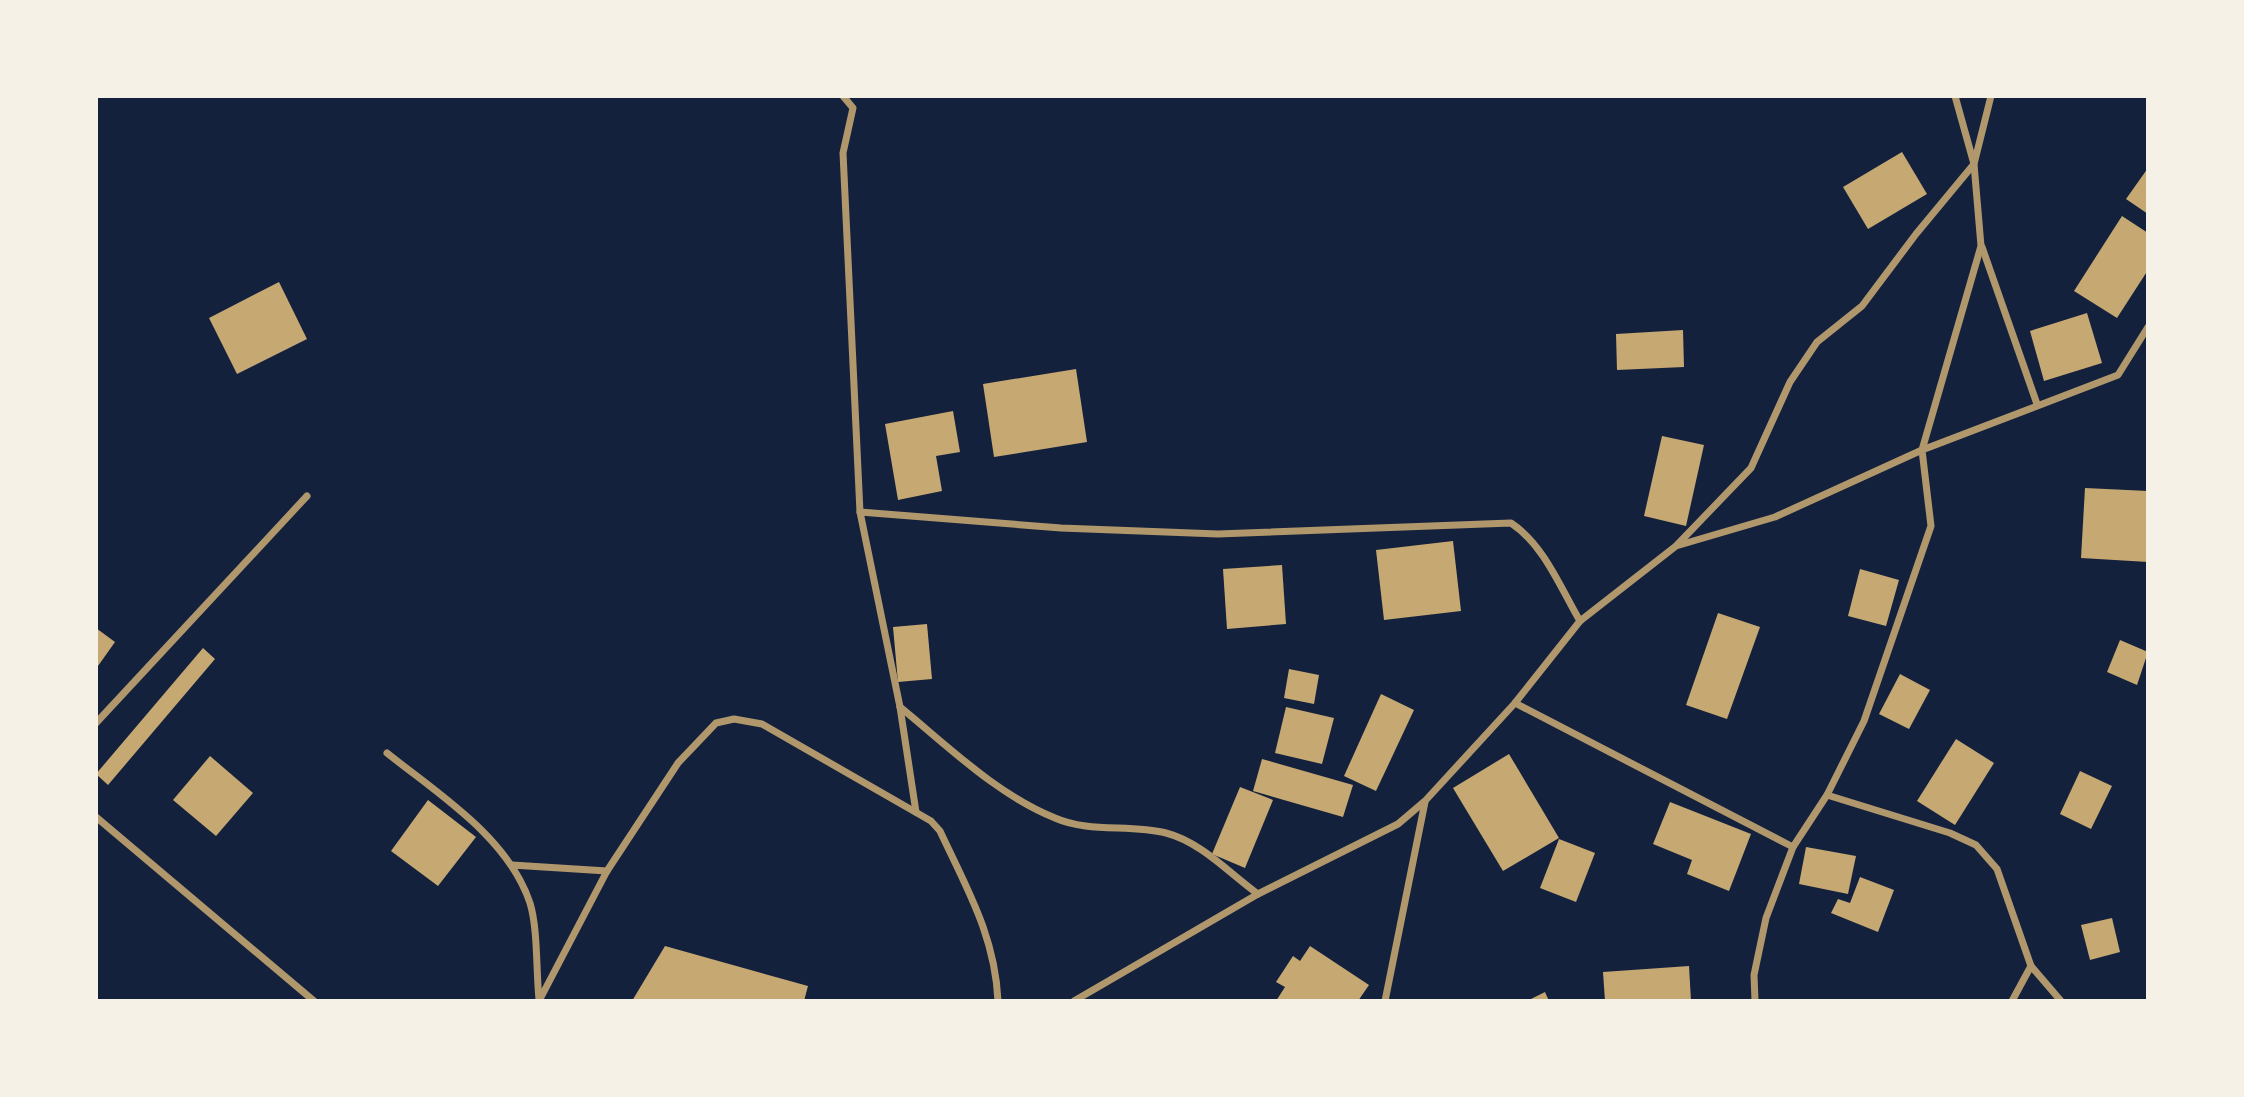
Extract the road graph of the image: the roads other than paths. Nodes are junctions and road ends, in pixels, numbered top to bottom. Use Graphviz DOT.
graph roads {
  1 [pos="843,96"];
  2 [pos="1955,96"];
  3 [pos="1991,96"];
  4 [pos="1974,164"];
  5 [pos="1982,246"];
  6 [pos="2148,327"];
  7 [pos="2037,404"];
  8 [pos="1922,450"];
  9 [pos="307,496"];
  10 [pos="860,512"];
  11 [pos="1676,546"];
  12 [pos="1580,621"];
  13 [pos="1515,703"];
  14 [pos="900,707"];
  15 [pos="96,723"];
  16 [pos="387,753"];
  17 [pos="1827,795"];
  18 [pos="1425,801"];
  19 [pos="916,812"];
  20 [pos="96,817"];
  21 [pos="1793,848"];
  22 [pos="512,865"];
  23 [pos="607,871"];
  24 [pos="1258,894"];
  25 [pos="2031,966"];
  26 [pos="539,1000"];
  27 [pos="314,1001"];
  28 [pos="998,1001"];
  29 [pos="1073,1001"];
  30 [pos="1385,1001"];
  31 [pos="1755,1001"];
  32 [pos="2012,1001"];
  33 [pos="2061,1001"];
  1 -- 10 [label="street"];
  2 -- 4 [label="street"];
  3 -- 4 [label="street"];
  4 -- 5 [label="street"];
  4 -- 11 [label="street"];
  5 -- 7 [label="street"];
  5 -- 8 [label="street"];
  6 -- 7 [label="street"];
  7 -- 8 [label="street"];
  8 -- 11 [label="street"];
  8 -- 17 [label="street"];
  9 -- 15 [label="street"];
  10 -- 12 [label="street"];
  10 -- 14 [label="street"];
  11 -- 12 [label="street"];
  12 -- 13 [label="street"];
  13 -- 18 [label="street"];
  13 -- 21 [label="street"];
  14 -- 19 [label="street"];
  14 -- 24 [label="street"];
  16 -- 22 [label="street"];
  17 -- 21 [label="street"];
  17 -- 25 [label="street"];
  18 -- 24 [label="street"];
  18 -- 30 [label="street"];
  19 -- 23 [label="street"];
  19 -- 28 [label="street"];
  20 -- 27 [label="street"];
  21 -- 31 [label="street"];
  22 -- 23 [label="street"];
  22 -- 26 [label="street"];
  23 -- 26 [label="street"];
  24 -- 29 [label="street"];
  25 -- 32 [label="street"];
  25 -- 33 [label="street"];
}
